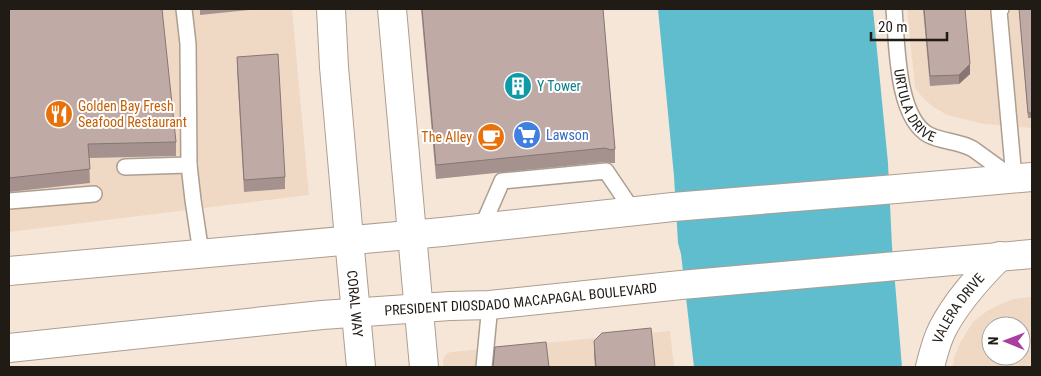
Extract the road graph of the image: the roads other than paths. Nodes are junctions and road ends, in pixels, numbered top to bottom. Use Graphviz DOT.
graph roads {
  1 [pos="184,9"];
  2 [pos="331,9"];
  3 [pos="392,9"];
  4 [pos="894,9"];
  5 [pos="1001,9"];
  6 [pos="189,165"];
  7 [pos="125,167"];
  8 [pos="1023,178"];
  9 [pos="94,194"];
  10 [pos="9,201"];
  11 [pos="633,211"];
  12 [pos="482,227"];
  13 [pos="412,234"];
  14 [pos="350,239"];
  15 [pos="201,253"];
  16 [pos="1032,254"];
  17 [pos="1000,256"];
  18 [pos="9,271"];
  19 [pos="490,305"];
  20 [pos="418,308"];
  21 [pos="356,312"];
  22 [pos="9,348"];
  23 [pos="361,367"];
  24 [pos="424,367"];
  25 [pos="484,367"];
  26 [pos="930,367"];
  1 -- 6 [label="lane"];
  2 -- 14 [label="main road, CORAL WAY"];
  3 -- 13 [label="main road"];
  4 -- 8 [label="lane, URTULA DRIVE"];
  5 -- 8 [label="lane"];
  6 -- 7 [label="lane"];
  6 -- 15 [label="lane"];
  8 -- 11 [label="main road"];
  9 -- 10 [label="lane"];
  11 -- 12 [label="main road"];
  11 -- 12 [label="lane"];
  12 -- 13 [label="main road"];
  13 -- 14 [label="main road"];
  13 -- 20 [label="main road"];
  14 -- 15 [label="main road"];
  14 -- 21 [label="main road, CORAL WAY"];
  15 -- 18 [label="main road"];
  16 -- 17 [label="main road, PRESIDENT DIOSDADO MACAPAGAL BOULEVARD"];
  17 -- 19 [label="main road, PRESIDENT DIOSDADO MACAPAGAL BOULEVARD"];
  17 -- 26 [label="main road, VALERA DRIVE"];
  19 -- 20 [label="main road, PRESIDENT DIOSDADO MACAPAGAL BOULEVARD"];
  19 -- 25 [label="lane"];
  20 -- 21 [label="main road, PRESIDENT DIOSDADO MACAPAGAL BOULEVARD"];
  20 -- 24 [label="main road"];
  21 -- 22 [label="main road, PRESIDENT DIOSDADO MACAPAGAL BOULEVARD"];
  21 -- 23 [label="main road, CORAL WAY"];
}
